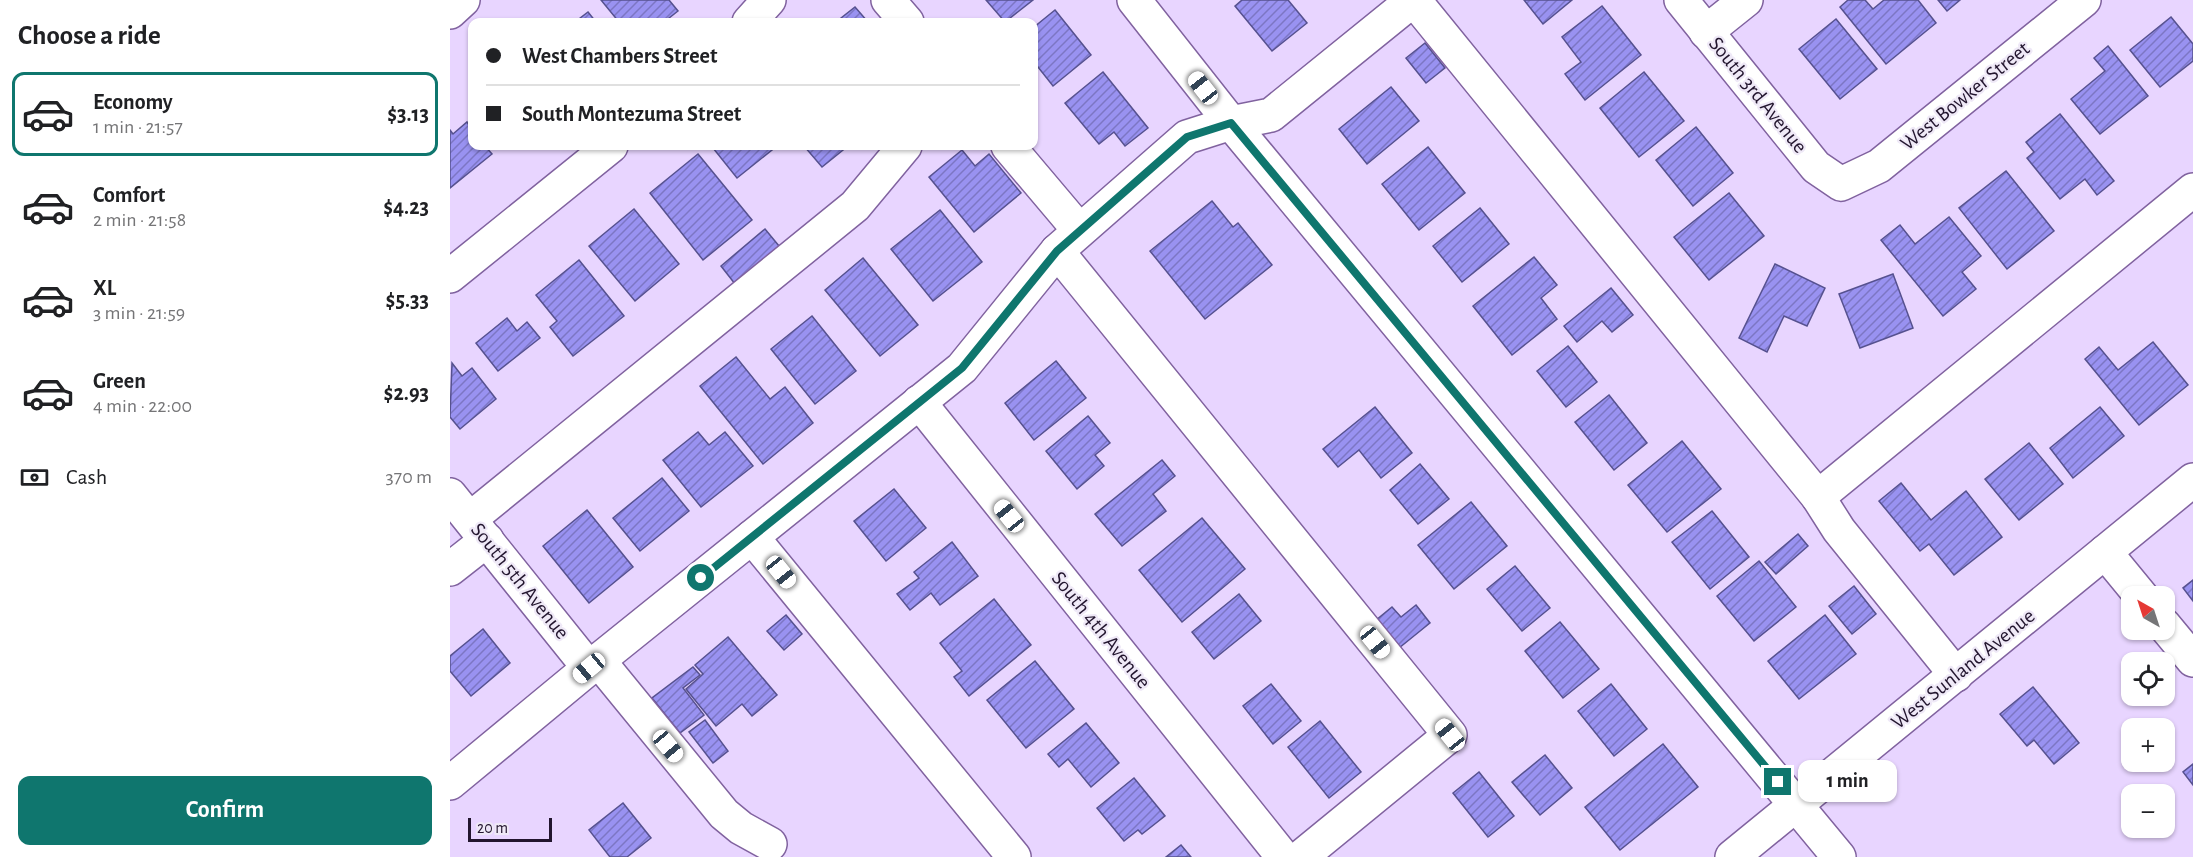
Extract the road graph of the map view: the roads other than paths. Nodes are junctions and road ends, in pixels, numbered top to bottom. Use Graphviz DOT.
graph roads {
  1 [pos="463,0"];
  2 [pos="769,0"];
  3 [pos="888,0"];
  4 [pos="1134,0"];
  5 [pos="1414,0"];
  6 [pos="1681,0"];
  7 [pos="1746,0"];
  8 [pos="2084,0"];
  9 [pos="450,12"];
  10 [pos="753,18"];
  11 [pos="904,18"];
  12 [pos="1706,32"];
  13 [pos="1231,123"];
  14 [pos="606,150"];
  15 [pos="902,150"];
  16 [pos="1011,150"];
  17 [pos="1841,184"];
  18 [pos="2193,190"];
  19 [pos="1068,241"];
  20 [pos="450,276"];
  21 [pos="919,402"];
  22 [pos="2193,480"];
  23 [pos="1818,496"];
  24 [pos="469,518"];
  25 [pos="752,537"];
  26 [pos="2105,552"];
  27 [pos="450,569"];
  28 [pos="2133,586"];
  29 [pos="2175,638"];
  30 [pos="2193,660"];
  31 [pos="593,664"];
  32 [pos="1956,675"];
  33 [pos="450,783"];
  34 [pos="1797,805"];
  35 [pos="770,844"];
  36 [pos="1014,857"];
  37 [pos="1283,857"];
  38 [pos="1301,857"];
  39 [pos="1732,857"];
  40 [pos="1839,857"];
  1 -- 9 [label="street"];
  2 -- 10 [label="street"];
  3 -- 11 [label="street"];
  4 -- 13 [label="street"];
  5 -- 13 [label="street"];
  5 -- 23 [label="street"];
  6 -- 12 [label="street, South 3rd Avenue"];
  7 -- 12 [label="street"];
  8 -- 17 [label="street, West Bowker Street"];
  12 -- 17 [label="street, South 3rd Avenue"];
  13 -- 19 [label="street"];
  13 -- 34 [label="street"];
  14 -- 20 [label="street"];
  15 -- 24 [label="street"];
  16 -- 19 [label="street"];
  18 -- 23 [label="street"];
  19 -- 21 [label="street"];
  19 -- 38 [label="street"];
  21 -- 25 [label="street"];
  21 -- 37 [label="street, South 4th Avenue"];
  22 -- 26 [label="street, West Sunland Avenue"];
  23 -- 32 [label="street"];
  24 -- 27 [label="street"];
  24 -- 31 [label="street, South 5th Avenue"];
  25 -- 31 [label="street"];
  25 -- 36 [label="street"];
  26 -- 28 [label="street"];
  26 -- 32 [label="street, West Sunland Avenue"];
  29 -- 30 [label="street"];
  31 -- 33 [label="street"];
  31 -- 35 [label="street, South 5th Avenue"];
  32 -- 34 [label="street, West Sunland Avenue"];
  34 -- 39 [label="street, West Sunland Avenue"];
  34 -- 40 [label="street"];
}
